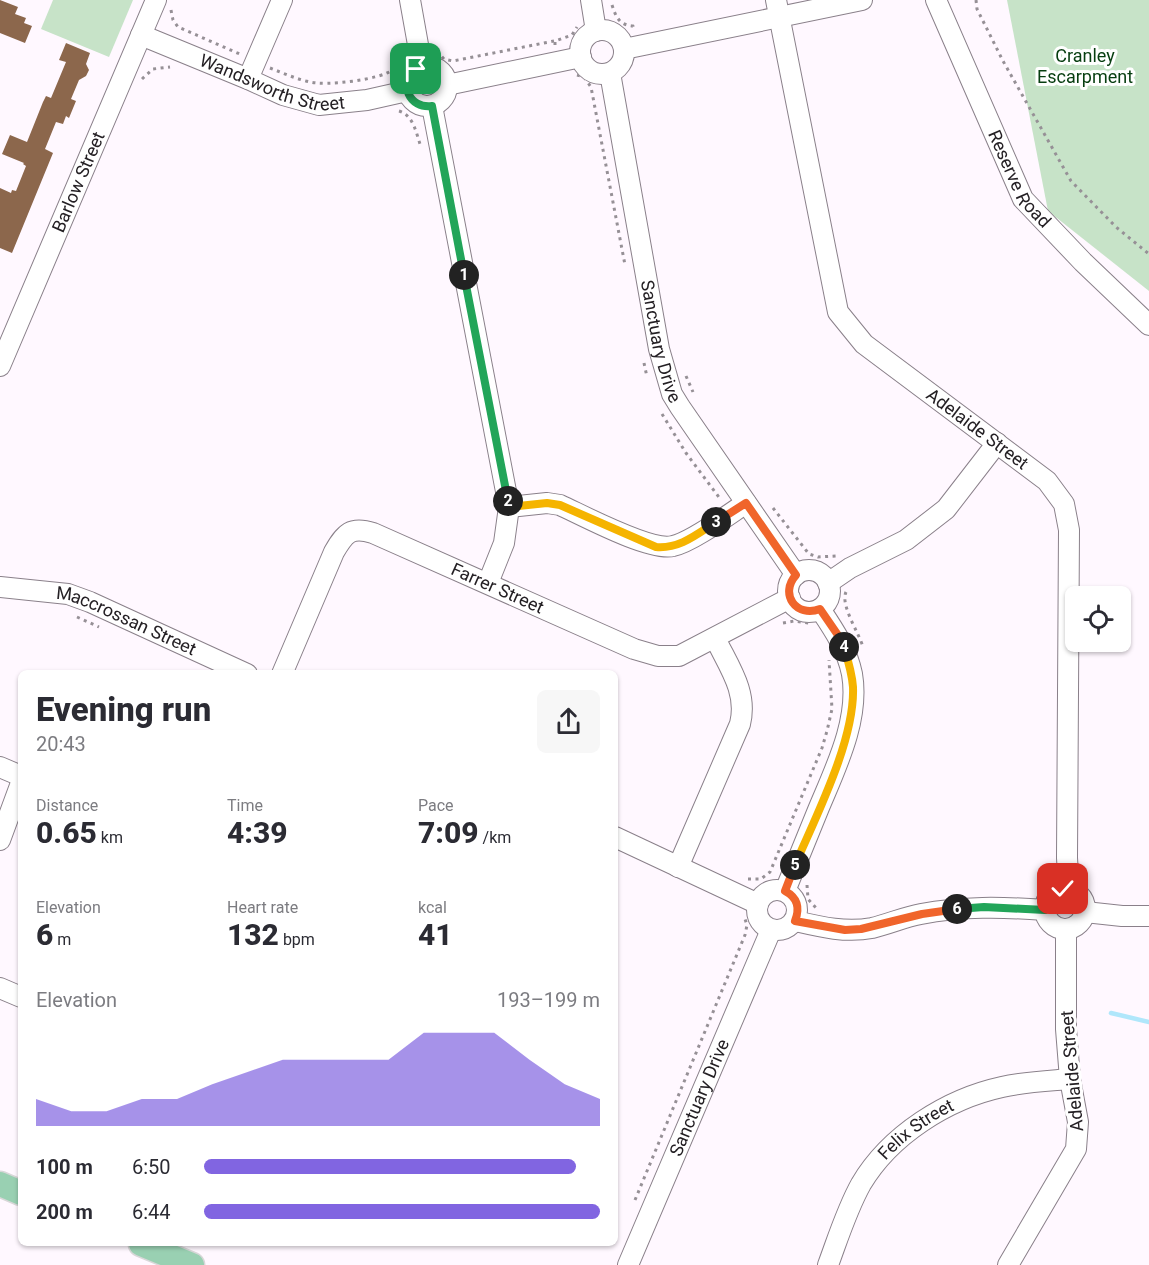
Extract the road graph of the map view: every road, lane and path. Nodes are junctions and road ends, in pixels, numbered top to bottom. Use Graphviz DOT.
graph roads {
  1 [pos="282,0"];
  2 [pos="410,0"];
  3 [pos="591,0"];
  4 [pos="862,0"];
  5 [pos="936,0"];
  6 [pos="976,0"];
  7 [pos="164,1"];
  8 [pos="777,9"];
  9 [pos="596,31"];
  10 [pos="141,36"];
  11 [pos="555,41"];
  12 [pos="418,43"];
  13 [pos="624,49"];
  14 [pos="581,57"];
  15 [pos="422,67"];
  16 [pos="252,70"];
  17 [pos="610,73"];
  18 [pos="447,85"];
  19 [pos="407,91"];
  20 [pos="432,106"];
  21 [pos="1149,254"];
  22 [pos="1149,326"];
  23 [pos="0,366"];
  24 [pos="997,443"];
  25 [pos="746,503"];
  26 [pos="509,507"];
  27 [pos="796,575"];
  28 [pos="488,583"];
  29 [pos="828,583"];
  30 [pos="0,587"];
  31 [pos="790,598"];
  32 [pos="820,609"];
  33 [pos="69,614"];
  34 [pos="99,627"];
  35 [pos="715,639"];
  36 [pos="238,670"];
  37 [pos="284,670"];
  38 [pos="0,767"];
  39 [pos="18,775"];
  40 [pos="18,791"];
  41 [pos="618,838"];
  42 [pos="0,840"];
  43 [pos="678,867"];
  44 [pos="1069,890"];
  45 [pos="785,891"];
  46 [pos="758,904"];
  47 [pos="1045,910"];
  48 [pos="1085,912"];
  49 [pos="1149,916"];
  50 [pos="795,921"];
  51 [pos="1066,929"];
  52 [pos="771,930"];
  53 [pos="0,988"];
  54 [pos="18,996"];
  55 [pos="1070,1079"];
  56 [pos="0,1184"];
  57 [pos="18,1192"];
  58 [pos="146,1246"];
  59 [pos="192,1265"];
  60 [pos="628,1265"];
  61 [pos="828,1265"];
  62 [pos="1008,1265"];
  1 -- 16 [label="street"];
  2 -- 12 [label="street"];
  3 -- 9 [label="street"];
  4 -- 8 [label="street"];
  5 -- 22 [label="street, Reserve Road"];
  6 -- 21 [label="path"];
  7 -- 10 [label="street, Barlow Street"];
  7 -- 16 [label="path"];
  8 -- 13 [label="street"];
  8 -- 24 [label="street, Adelaide Street"];
  9 -- 13 [label="street"];
  9 -- 14 [label="street"];
  10 -- 16 [label="street, Wandsworth Street"];
  10 -- 23 [label="street, Barlow Street"];
  11 -- 12 [label="path"];
  12 -- 15 [label="street"];
  12 -- 16 [label="path"];
  13 -- 17 [label="street"];
  14 -- 17 [label="street"];
  14 -- 18 [label="street"];
  15 -- 18 [label="street"];
  15 -- 19 [label="street"];
  16 -- 19 [label="street, Wandsworth Street"];
  17 -- 25 [label="street, Sanctuary Drive"];
  18 -- 20 [label="street"];
  19 -- 20 [label="street"];
  20 -- 26 [label="street"];
  24 -- 29 [label="street"];
  24 -- 44 [label="street, Adelaide Street"];
  25 -- 26 [label="street"];
  25 -- 27 [label="street, Sanctuary Drive"];
  26 -- 28 [label="street"];
  27 -- 29 [label="street"];
  27 -- 31 [label="street"];
  28 -- 35 [label="street, Farrer Street"];
  28 -- 37 [label="street, Farrer Street"];
  29 -- 32 [label="street"];
  30 -- 36 [label="street, Maccrossan Street"];
  31 -- 32 [label="street"];
  31 -- 35 [label="street, Farrer Street"];
  32 -- 45 [label="street"];
  33 -- 34 [label="path"];
  35 -- 43 [label="street"];
  38 -- 39 [label="street"];
  40 -- 42 [label="street"];
  41 -- 43 [label="street"];
  43 -- 46 [label="street"];
  44 -- 47 [label="street"];
  44 -- 48 [label="street"];
  45 -- 46 [label="street"];
  45 -- 50 [label="street"];
  46 -- 52 [label="street"];
  47 -- 50 [label="street"];
  47 -- 51 [label="street"];
  48 -- 49 [label="street"];
  48 -- 51 [label="street"];
  50 -- 52 [label="street"];
  51 -- 55 [label="street, Adelaide Street"];
  52 -- 60 [label="street, Sanctuary Drive"];
  53 -- 54 [label="street"];
  55 -- 61 [label="street, Felix Street"];
  55 -- 62 [label="street, Adelaide Street"];
  56 -- 57 [label="main road"];
  58 -- 59 [label="main road"];
}
